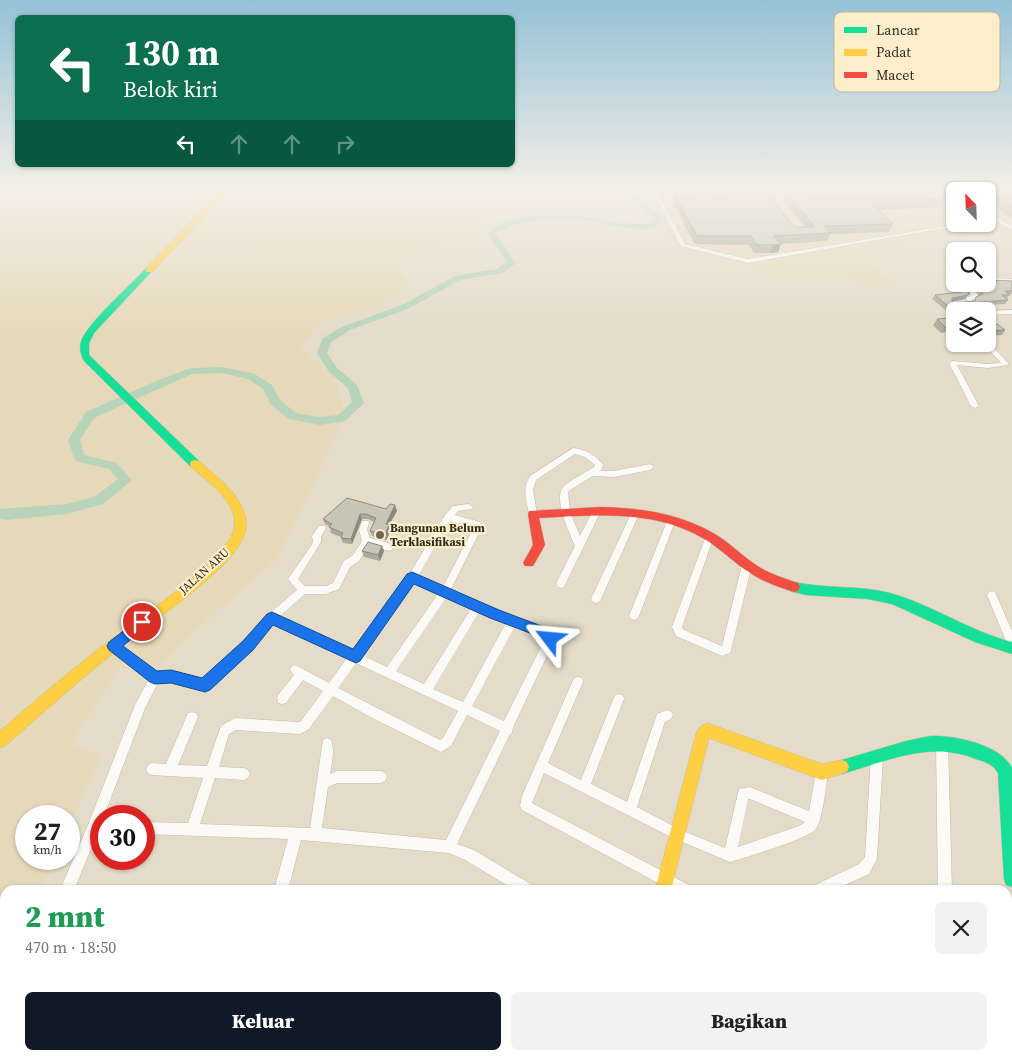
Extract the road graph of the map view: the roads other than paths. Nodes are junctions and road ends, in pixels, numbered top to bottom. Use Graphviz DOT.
graph roads {
  1 [pos="180,237"];
  2 [pos="679,237"];
  3 [pos="891,237"];
  4 [pos="996,280"];
  5 [pos="1012,281"];
  6 [pos="972,292"];
  7 [pos="970,302"];
  8 [pos="1012,312"];
  9 [pos="996,313"];
  10 [pos="995,352"];
  11 [pos="975,406"];
  12 [pos="650,467"];
  13 [pos="593,473"];
  14 [pos="469,507"];
  15 [pos="596,511"];
  16 [pos="566,512"];
  17 [pos="636,512"];
  18 [pos="533,514"];
  19 [pos="448,517"];
  20 [pos="672,519"];
  21 [pos="365,523"];
  22 [pos="322,528"];
  23 [pos="710,536"];
  24 [pos="367,541"];
  25 [pos="579,545"];
  26 [pos="389,547"];
  27 [pos="528,563"];
  28 [pos="747,565"];
  29 [pos="412,578"];
  30 [pos="562,584"];
  31 [pos="303,590"];
  32 [pos="445,592"];
  33 [pos="992,595"];
  34 [pos="596,598"];
  35 [pos="477,607"];
  36 [pos="634,616"];
  37 [pos="272,618"];
  38 [pos="512,621"];
  39 [pos="1012,643"];
  40 [pos="1012,648"];
  41 [pos="117,649"];
  42 [pos="356,657"];
  43 [pos="389,672"];
  44 [pos="155,678"];
  45 [pos="578,682"];
  46 [pos="331,691"];
  47 [pos="426,691"];
  48 [pos="282,699"];
  49 [pos="619,699"];
  50 [pos="464,710"];
  51 [pos="667,715"];
  52 [pos="192,717"];
  53 [pos="508,729"];
  54 [pos="0,741"];
  55 [pos="942,743"];
  56 [pos="327,744"];
  57 [pos="877,756"];
  58 [pos="542,766"];
  59 [pos="152,768"];
  60 [pos="170,769"];
  61 [pos="212,771"];
  62 [pos="822,772"];
  63 [pos="244,774"];
  64 [pos="381,776"];
  65 [pos="323,783"];
  66 [pos="584,788"];
  67 [pos="106,805"];
  68 [pos="630,810"];
  69 [pos="814,820"];
  70 [pos="1011,822"];
  71 [pos="155,828"];
  72 [pos="192,830"];
  73 [pos="296,834"];
  74 [pos="315,834"];
  75 [pos="677,834"];
  76 [pos="90,843"];
  77 [pos="449,846"];
  78 [pos="730,856"];
  79 [pos="1012,872"];
  80 [pos="1012,879"];
  81 [pos="69,885"];
  82 [pos="282,885"];
  83 [pos="519,885"];
  84 [pos="664,885"];
  85 [pos="830,885"];
  86 [pos="945,885"];
  1 -- 41 [label="street, JALAN ARU"];
  2 -- 3 [label="street"];
  4 -- 5 [label="street"];
  6 -- 7 [label="street"];
  8 -- 9 [label="street"];
  10 -- 11 [label="street"];
  12 -- 13 [label="street"];
  13 -- 16 [label="street"];
  13 -- 18 [label="street"];
  14 -- 19 [label="street"];
  15 -- 16 [label="street"];
  15 -- 17 [label="street"];
  15 -- 25 [label="street"];
  16 -- 18 [label="street"];
  16 -- 25 [label="street"];
  17 -- 20 [label="street"];
  17 -- 34 [label="street"];
  18 -- 27 [label="street"];
  19 -- 29 [label="street"];
  19 -- 32 [label="street"];
  20 -- 23 [label="street"];
  20 -- 36 [label="street"];
  21 -- 24 [label="street"];
  22 -- 31 [label="street"];
  23 -- 28 [label="street"];
  23 -- 28 [label="street"];
  24 -- 26 [label="street"];
  24 -- 31 [label="street"];
  25 -- 30 [label="street"];
  28 -- 40 [label="street"];
  29 -- 32 [label="street"];
  29 -- 42 [label="street"];
  31 -- 37 [label="street"];
  32 -- 35 [label="street"];
  32 -- 43 [label="street"];
  33 -- 39 [label="street"];
  35 -- 38 [label="street"];
  35 -- 47 [label="street"];
  37 -- 42 [label="street"];
  37 -- 44 [label="street"];
  38 -- 50 [label="street"];
  38 -- 53 [label="street"];
  41 -- 44 [label="street"];
  41 -- 54 [label="street, JALAN ARU"];
  42 -- 43 [label="street"];
  42 -- 46 [label="street"];
  43 -- 47 [label="street"];
  44 -- 67 [label="street"];
  45 -- 58 [label="street"];
  46 -- 48 [label="street"];
  46 -- 50 [label="street"];
  46 -- 61 [label="street"];
  47 -- 50 [label="street"];
  49 -- 66 [label="street"];
  50 -- 53 [label="street"];
  51 -- 68 [label="street"];
  52 -- 60 [label="street"];
  53 -- 77 [label="street"];
  55 -- 57 [label="street"];
  55 -- 70 [label="street"];
  55 -- 86 [label="street"];
  56 -- 65 [label="street"];
  57 -- 62 [label="street"];
  57 -- 85 [label="street"];
  58 -- 66 [label="street"];
  58 -- 84 [label="street"];
  59 -- 60 [label="street"];
  60 -- 61 [label="street"];
  61 -- 63 [label="street"];
  61 -- 72 [label="street"];
  62 -- 69 [label="street"];
  62 -- 75 [label="street"];
  64 -- 65 [label="street"];
  65 -- 74 [label="street"];
  66 -- 68 [label="street"];
  68 -- 75 [label="street"];
  69 -- 78 [label="street"];
  69 -- 78 [label="street"];
  70 -- 79 [label="street"];
  71 -- 72 [label="street"];
  72 -- 73 [label="street"];
  73 -- 74 [label="street"];
  73 -- 82 [label="street"];
  74 -- 77 [label="street"];
  75 -- 78 [label="street"];
  75 -- 84 [label="street"];
  76 -- 81 [label="street"];
  77 -- 83 [label="street"];
  79 -- 80 [label="street"];
}
